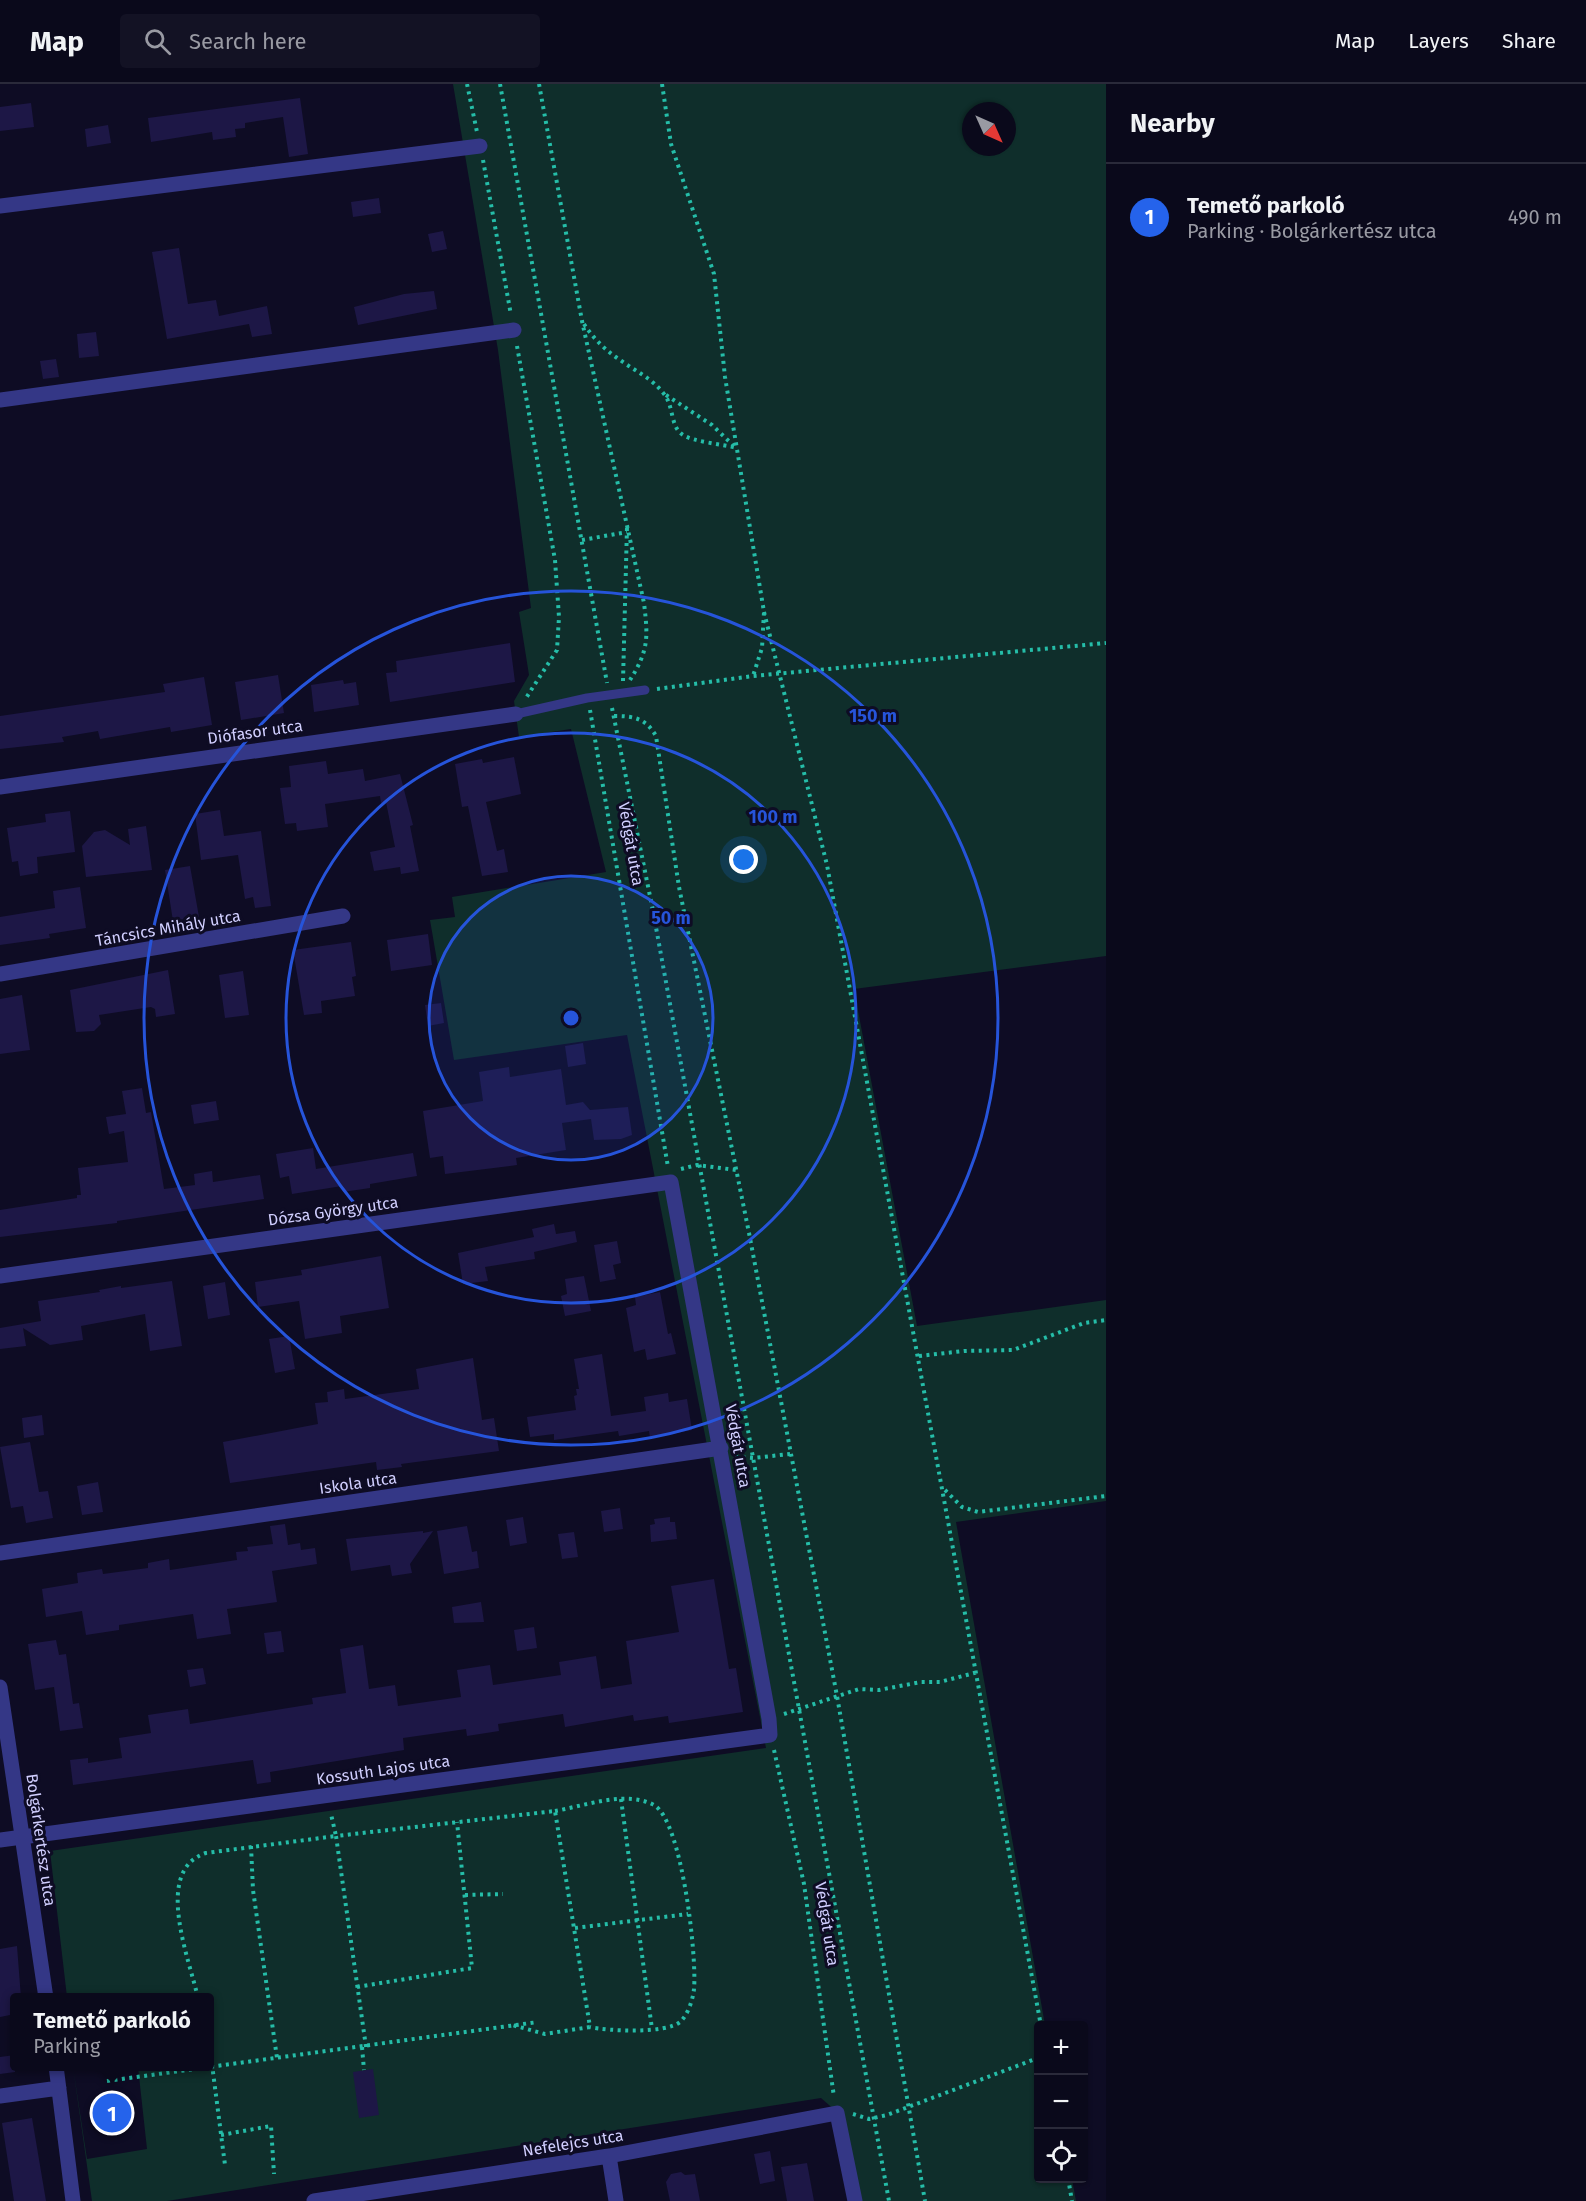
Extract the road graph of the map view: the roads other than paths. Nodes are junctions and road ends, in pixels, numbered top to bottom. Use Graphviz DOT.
graph roads {
  1 [pos="480,146"];
  2 [pos="0,207"];
  3 [pos="514,330"];
  4 [pos="0,400"];
  5 [pos="645,690"];
  6 [pos="516,714"];
  7 [pos="0,787"];
  8 [pos="343,916"];
  9 [pos="0,974"];
  10 [pos="670,1178"];
  11 [pos="0,1276"];
  12 [pos="721,1448"];
  13 [pos="0,1553"];
  14 [pos="0,1687"];
  15 [pos="770,1727"];
  16 [pos="22,1837"];
  17 [pos="0,1840"];
  18 [pos="45,1993"];
  19 [pos="57,2071"];
  20 [pos="59,2088"];
  21 [pos="0,2096"];
  22 [pos="609,2156"];
  23 [pos="349,2199"];
  24 [pos="73,2201"];
  25 [pos="314,2201"];
  26 [pos="616,2201"];
  27 [pos="855,2201"];
  1 -- 2 [label="street"];
  3 -- 4 [label="street"];
  5 -- 6 [label="lane"];
  6 -- 7 [label="street, Diófasor utca"];
  8 -- 9 [label="street, Táncsics Mihály utca"];
  10 -- 11 [label="street, Dózsa György utca"];
  10 -- 12 [label="street, Védgát utca"];
  12 -- 13 [label="street, Iskola utca"];
  12 -- 15 [label="street, Védgát utca"];
  14 -- 16 [label="street, Bolgárkertész utca"];
  15 -- 16 [label="street, Kossuth Lajos utca"];
  16 -- 17 [label="street, Kossuth Lajos utca"];
  16 -- 18 [label="street, Bolgárkertész utca"];
  19 -- 20 [label="street"];
  20 -- 21 [label="street"];
  20 -- 24 [label="street"];
  22 -- 23 [label="street, Nefelejcs utca"];
  22 -- 26 [label="street"];
  22 -- 27 [label="street, Nefelejcs utca"];
  23 -- 25 [label="street, Nefelejcs utca"];
}
